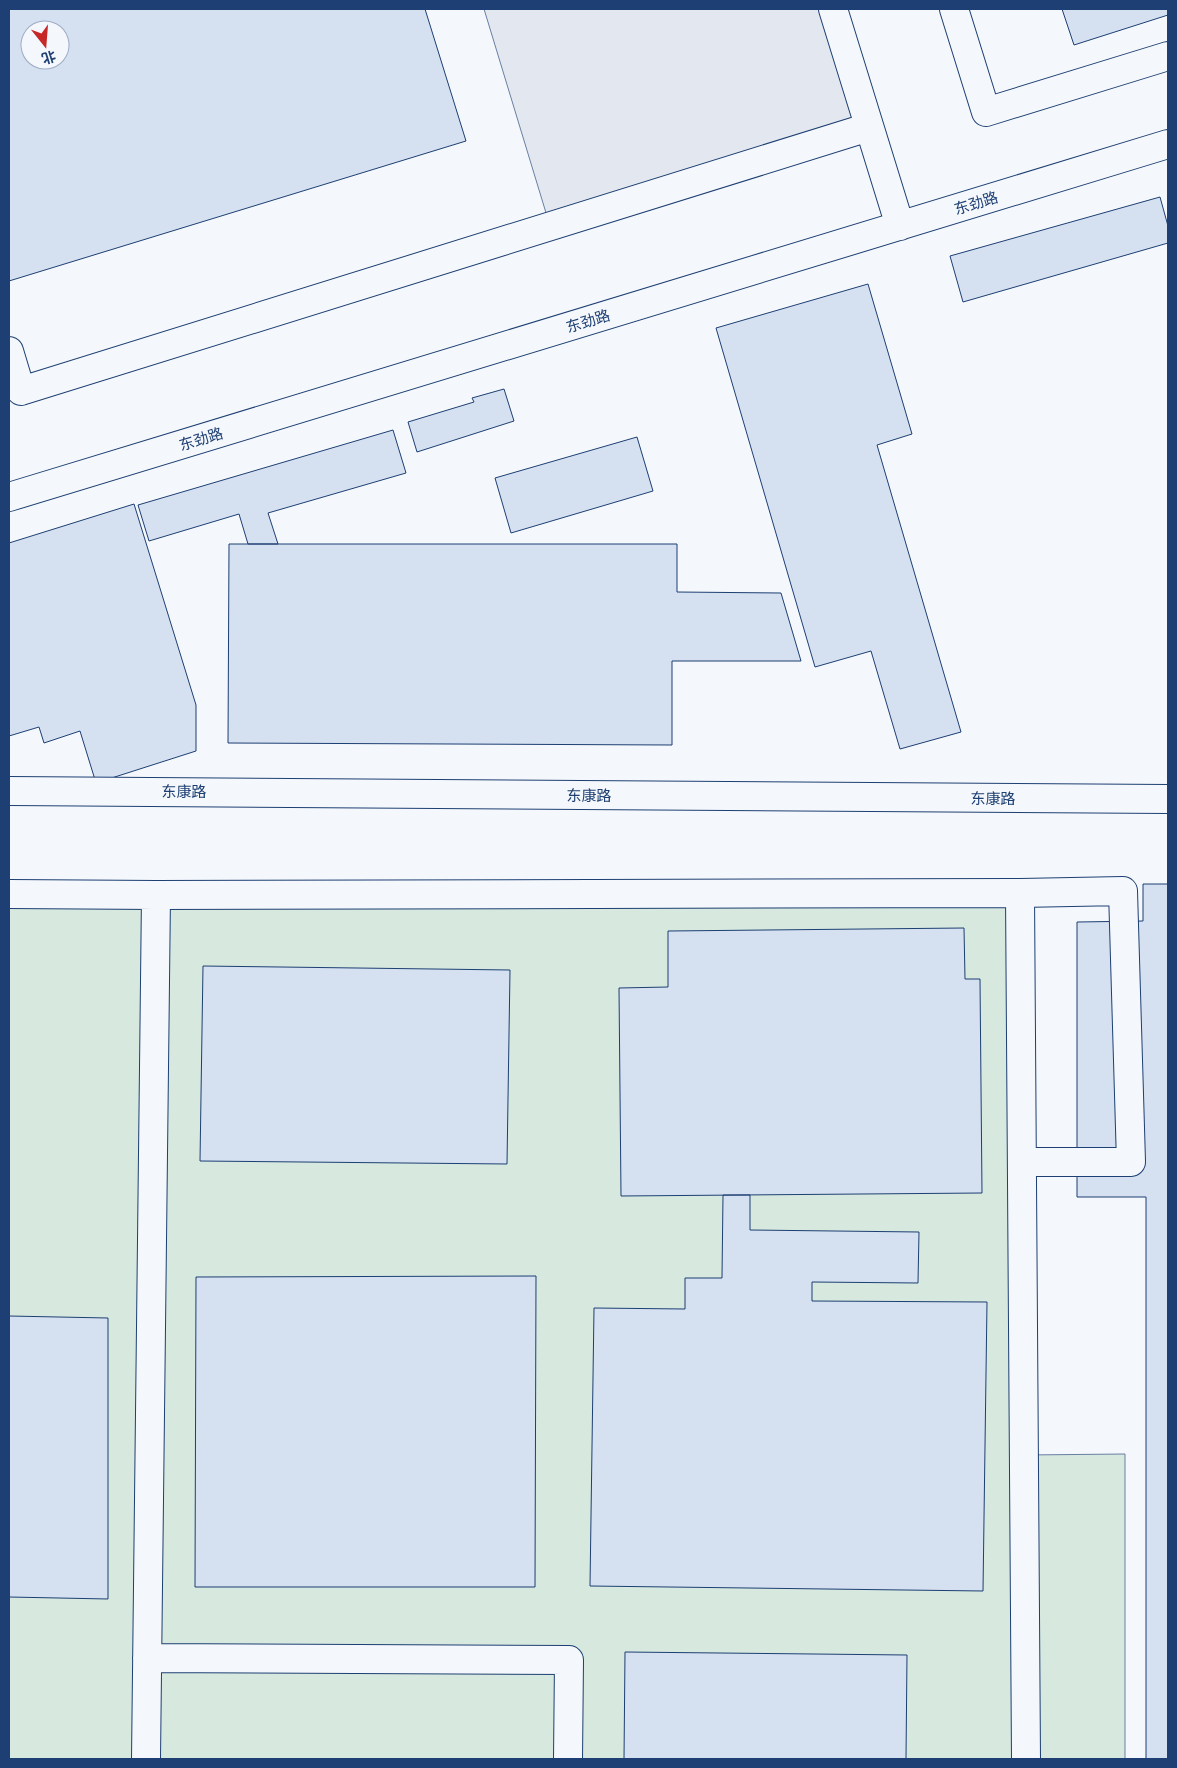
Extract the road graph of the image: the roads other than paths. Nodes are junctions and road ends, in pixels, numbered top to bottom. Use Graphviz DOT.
graph roads {
  1 [pos="833,9"];
  2 [pos="954,9"];
  3 [pos="1168,56"];
  4 [pos="869,127"];
  5 [pos="1168,144"];
  6 [pos="900,226"];
  7 [pos="9,352"];
  8 [pos="9,498"];
  9 [pos="9,791"];
  10 [pos="1168,799"];
  11 [pos="1020,893"];
  12 [pos="9,894"];
  13 [pos="156,895"];
  14 [pos="1022,1162"];
  15 [pos="147,1658"];
  16 [pos="146,1759"];
  17 [pos="568,1759"];
  18 [pos="1026,1759"];
  1 -- 4 [label="street"];
  2 -- 3 [label="street"];
  4 -- 6 [label="street"];
  4 -- 7 [label="street"];
  5 -- 6 [label="street, 东劲路"];
  6 -- 8 [label="street, 东劲路"];
  9 -- 10 [label="street, 东康路"];
  11 -- 13 [label="street"];
  11 -- 14 [label="street"];
  11 -- 14 [label="street"];
  12 -- 13 [label="street"];
  13 -- 15 [label="street"];
  14 -- 18 [label="street"];
  15 -- 16 [label="street"];
  15 -- 17 [label="street"];
}
